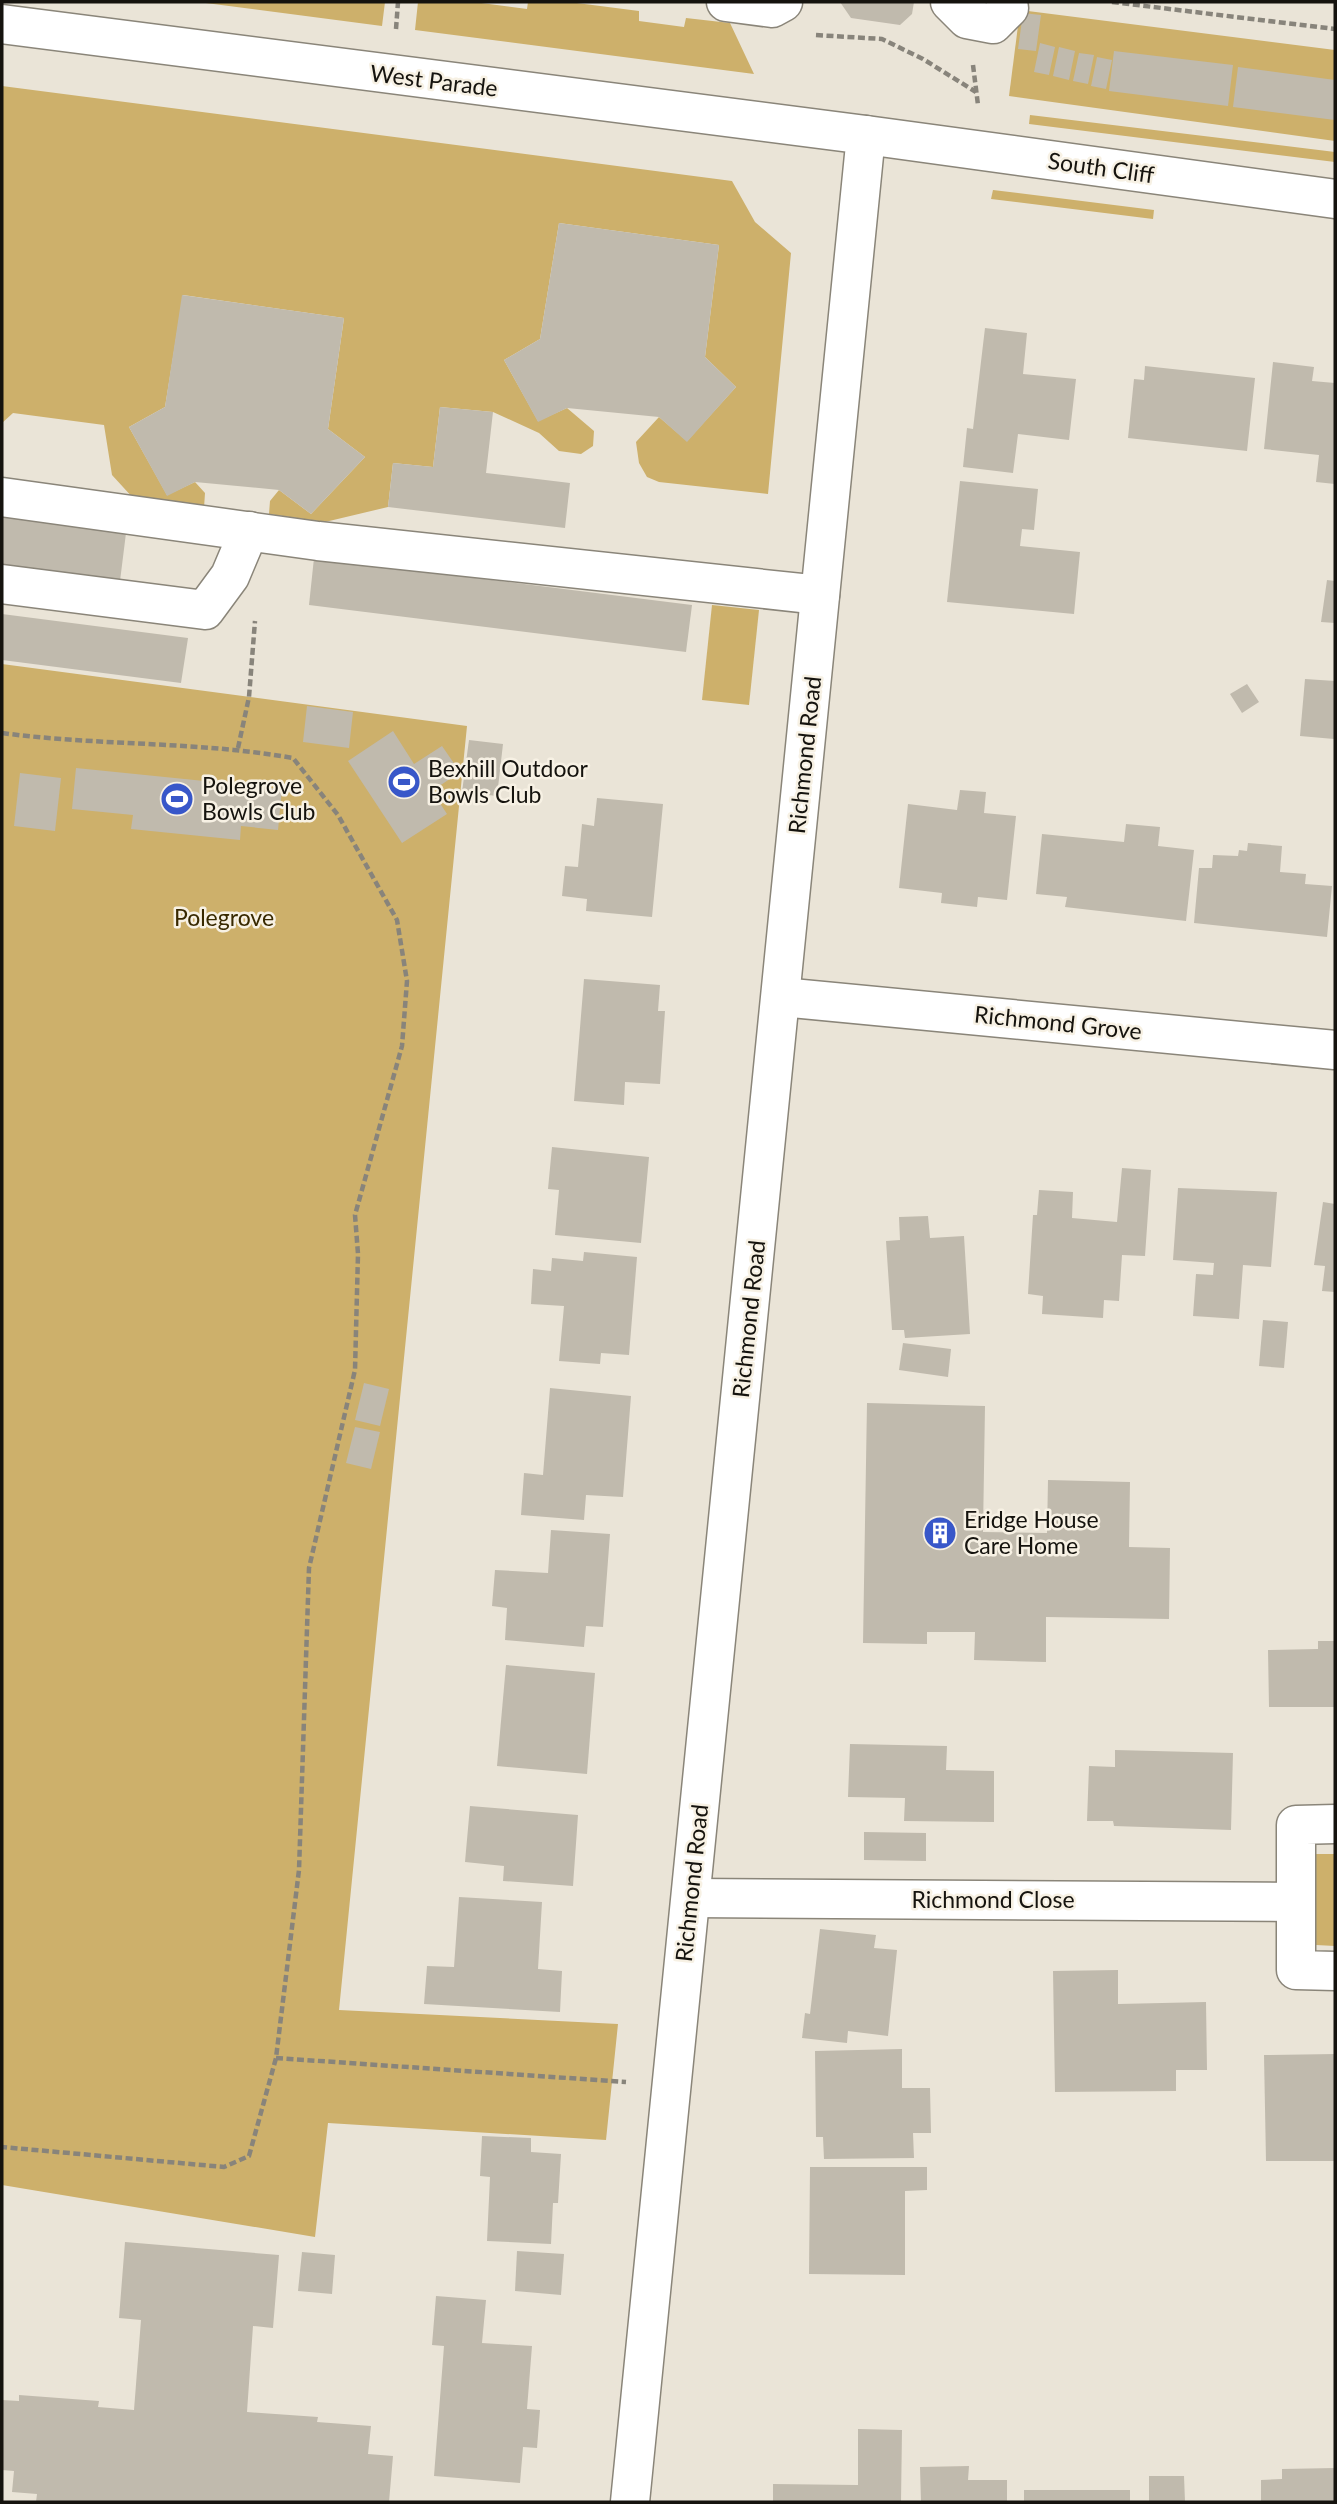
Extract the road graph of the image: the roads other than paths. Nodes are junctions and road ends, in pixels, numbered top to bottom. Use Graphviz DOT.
graph roads {
  1 [pos="726,2"];
  2 [pos="783,2"];
  3 [pos="950,2"];
  4 [pos="1009,8"];
  5 [pos="2,24"];
  6 [pos="866,135"];
  7 [pos="1335,199"];
  8 [pos="2,497"];
  9 [pos="248,531"];
  10 [pos="2,584"];
  11 [pos="820,595"];
  12 [pos="780,997"];
  13 [pos="1335,1050"];
  14 [pos="1335,1824"];
  15 [pos="691,1898"];
  16 [pos="1295,1902"];
  17 [pos="1335,1970"];
  18 [pos="630,2502"];
  1 -- 2 [label="main road"];
  3 -- 4 [label="main road"];
  5 -- 6 [label="main road, West Parade"];
  6 -- 7 [label="main road, South Cliff"];
  6 -- 11 [label="main road, Richmond Road"];
  8 -- 9 [label="main road"];
  9 -- 10 [label="main road"];
  9 -- 11 [label="main road"];
  11 -- 12 [label="main road, Richmond Road"];
  12 -- 13 [label="main road, Richmond Grove"];
  12 -- 15 [label="main road, Richmond Road"];
  14 -- 16 [label="main road"];
  15 -- 16 [label="main road, Richmond Close"];
  15 -- 18 [label="main road, Richmond Road"];
  16 -- 17 [label="main road"];
}
